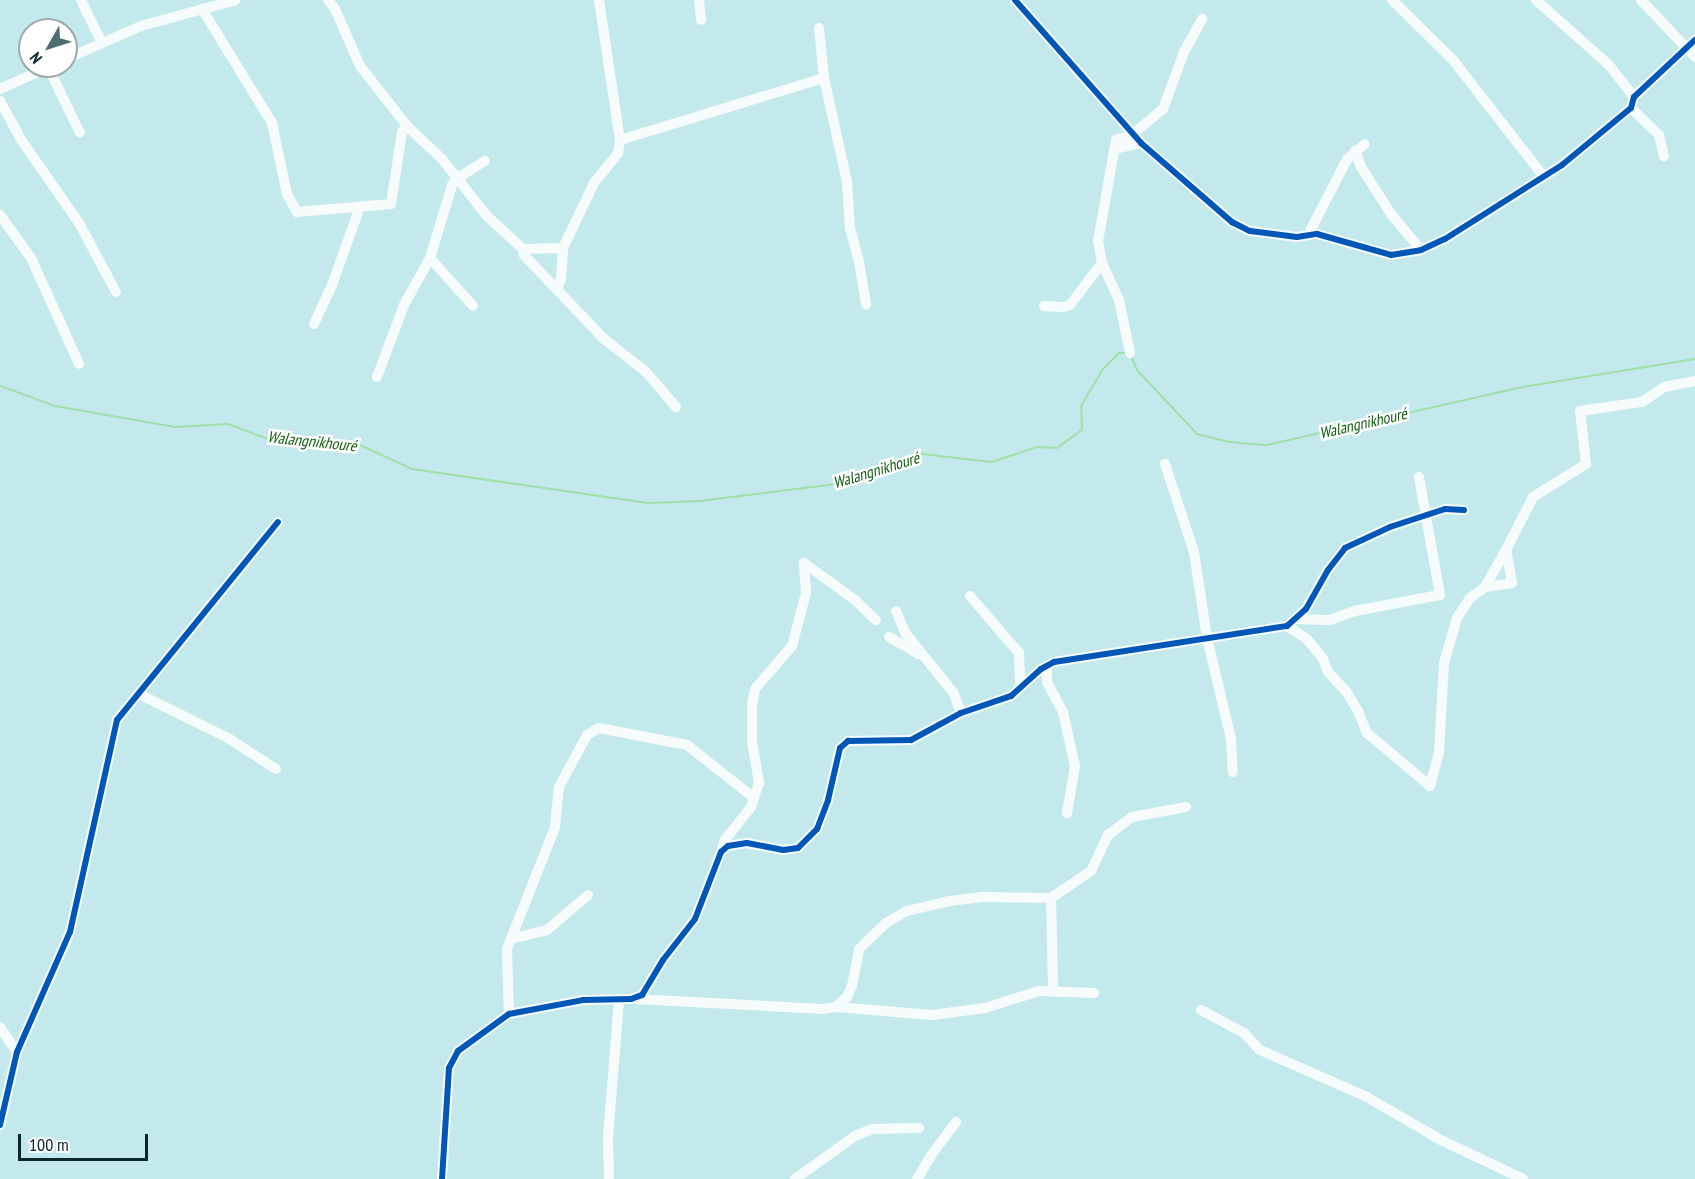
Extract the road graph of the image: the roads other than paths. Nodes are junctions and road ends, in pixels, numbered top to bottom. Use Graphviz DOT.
graph roads {
  1 [pos="81,0"];
  2 [pos="236,0"];
  3 [pos="328,0"];
  4 [pos="599,0"];
  5 [pos="699,0"];
  6 [pos="1014,0"];
  7 [pos="1392,0"];
  8 [pos="1536,0"];
  9 [pos="1641,0"];
  10 [pos="202,9"];
  11 [pos="1202,19"];
  12 [pos="701,20"];
  13 [pos="819,28"];
  14 [pos="102,43"];
  15 [pos="1692,48"];
  16 [pos="78,54"];
  17 [pos="24,78"];
  18 [pos="54,78"];
  19 [pos="824,78"];
  20 [pos="0,89"];
  21 [pos="0,101"];
  22 [pos="1633,103"];
  23 [pos="408,127"];
  24 [pos="80,133"];
  25 [pos="1133,134"];
  26 [pos="620,140"];
  27 [pos="1141,143"];
  28 [pos="1365,144"];
  29 [pos="1115,149"];
  30 [pos="1354,152"];
  31 [pos="1664,156"];
  32 [pos="485,161"];
  33 [pos="1544,177"];
  34 [pos="456,179"];
  35 [pos="360,207"];
  36 [pos="0,215"];
  37 [pos="1308,235"];
  38 [pos="563,248"];
  39 [pos="523,249"];
  40 [pos="1421,250"];
  41 [pos="430,258"];
  42 [pos="1102,263"];
  43 [pos="557,289"];
  44 [pos="116,292"];
  45 [pos="866,304"];
  46 [pos="473,306"];
  47 [pos="1044,306"];
  48 [pos="314,324"];
  49 [pos="1130,353"];
  50 [pos="79,364"];
  51 [pos="377,377"];
  52 [pos="1695,381"];
  53 [pos="676,406"];
  54 [pos="1165,464"];
  55 [pos="1419,477"];
  56 [pos="1464,510"];
  57 [pos="1428,515"];
  58 [pos="278,522"];
  59 [pos="1506,550"];
  60 [pos="1485,587"];
  61 [pos="970,596"];
  62 [pos="896,611"];
  63 [pos="1297,619"];
  64 [pos="876,620"];
  65 [pos="1287,626"];
  66 [pos="889,637"];
  67 [pos="1207,638"];
  68 [pos="925,657"];
  69 [pos="1047,666"];
  70 [pos="1020,686"];
  71 [pos="139,694"];
  72 [pos="960,713"];
  73 [pos="276,770"];
  74 [pos="1233,772"];
  75 [pos="754,798"];
  76 [pos="1186,807"];
  77 [pos="1067,813"];
  78 [pos="721,852"];
  79 [pos="588,895"];
  80 [pos="1051,898"];
  81 [pos="511,939"];
  82 [pos="1053,989"];
  83 [pos="1094,993"];
  84 [pos="619,999"];
  85 [pos="631,999"];
  86 [pos="836,1007"];
  87 [pos="1201,1010"];
  88 [pos="509,1014"];
  89 [pos="0,1027"];
  90 [pos="17,1052"];
  91 [pos="1,1121"];
  92 [pos="957,1122"];
  93 [pos="919,1128"];
  94 [pos="442,1179"];
  95 [pos="609,1179"];
  96 [pos="795,1179"];
  97 [pos="917,1179"];
  98 [pos="1523,1179"];
  1 -- 14 [label="street"];
  2 -- 10 [label="street"];
  3 -- 23 [label="street"];
  4 -- 26 [label="street"];
  5 -- 12 [label="street"];
  6 -- 25 [label="street"];
  7 -- 33 [label="street"];
  8 -- 22 [label="street"];
  9 -- 15 [label="street"];
  10 -- 14 [label="street"];
  10 -- 35 [label="street"];
  11 -- 25 [label="street"];
  13 -- 19 [label="street"];
  14 -- 16 [label="street"];
  15 -- 22 [label="street"];
  17 -- 20 [label="street"];
  18 -- 24 [label="street"];
  19 -- 26 [label="street"];
  19 -- 45 [label="street"];
  21 -- 44 [label="street"];
  22 -- 31 [label="street"];
  22 -- 33 [label="street"];
  23 -- 34 [label="street"];
  23 -- 35 [label="street"];
  25 -- 27 [label="street"];
  25 -- 29 [label="street"];
  26 -- 38 [label="street"];
  27 -- 29 [label="street"];
  27 -- 37 [label="street"];
  28 -- 30 [label="street"];
  29 -- 42 [label="street"];
  30 -- 37 [label="street"];
  30 -- 40 [label="street"];
  32 -- 34 [label="street"];
  33 -- 40 [label="street"];
  34 -- 39 [label="street"];
  34 -- 41 [label="street"];
  35 -- 48 [label="street"];
  36 -- 50 [label="street"];
  37 -- 40 [label="street"];
  38 -- 39 [label="street"];
  38 -- 43 [label="street"];
  39 -- 43 [label="street"];
  41 -- 46 [label="street"];
  41 -- 51 [label="street"];
  42 -- 47 [label="street"];
  42 -- 49 [label="street"];
  43 -- 53 [label="street"];
  52 -- 59 [label="street"];
  54 -- 67 [label="street"];
  55 -- 57 [label="street"];
  56 -- 57 [label="street"];
  57 -- 63 [label="street"];
  57 -- 63 [label="street"];
  58 -- 71 [label="street"];
  59 -- 60 [label="street"];
  59 -- 60 [label="street"];
  60 -- 65 [label="street"];
  61 -- 70 [label="street"];
  62 -- 68 [label="street"];
  63 -- 65 [label="street"];
  64 -- 75 [label="street"];
  65 -- 67 [label="street"];
  66 -- 68 [label="street"];
  67 -- 69 [label="street"];
  67 -- 74 [label="street"];
  68 -- 72 [label="street"];
  69 -- 70 [label="street"];
  69 -- 77 [label="street"];
  70 -- 72 [label="street"];
  71 -- 73 [label="street"];
  71 -- 90 [label="street"];
  72 -- 78 [label="street"];
  75 -- 78 [label="street"];
  75 -- 81 [label="street"];
  76 -- 80 [label="street"];
  78 -- 85 [label="street"];
  79 -- 81 [label="street"];
  80 -- 82 [label="street"];
  80 -- 86 [label="street"];
  81 -- 88 [label="street"];
  82 -- 83 [label="street"];
  82 -- 86 [label="street"];
  84 -- 85 [label="street"];
  84 -- 88 [label="street"];
  84 -- 95 [label="street"];
  85 -- 86 [label="street"];
  87 -- 98 [label="street"];
  88 -- 94 [label="street"];
  89 -- 90 [label="street"];
  90 -- 91 [label="street"];
  92 -- 97 [label="street"];
  93 -- 96 [label="street"];
}
